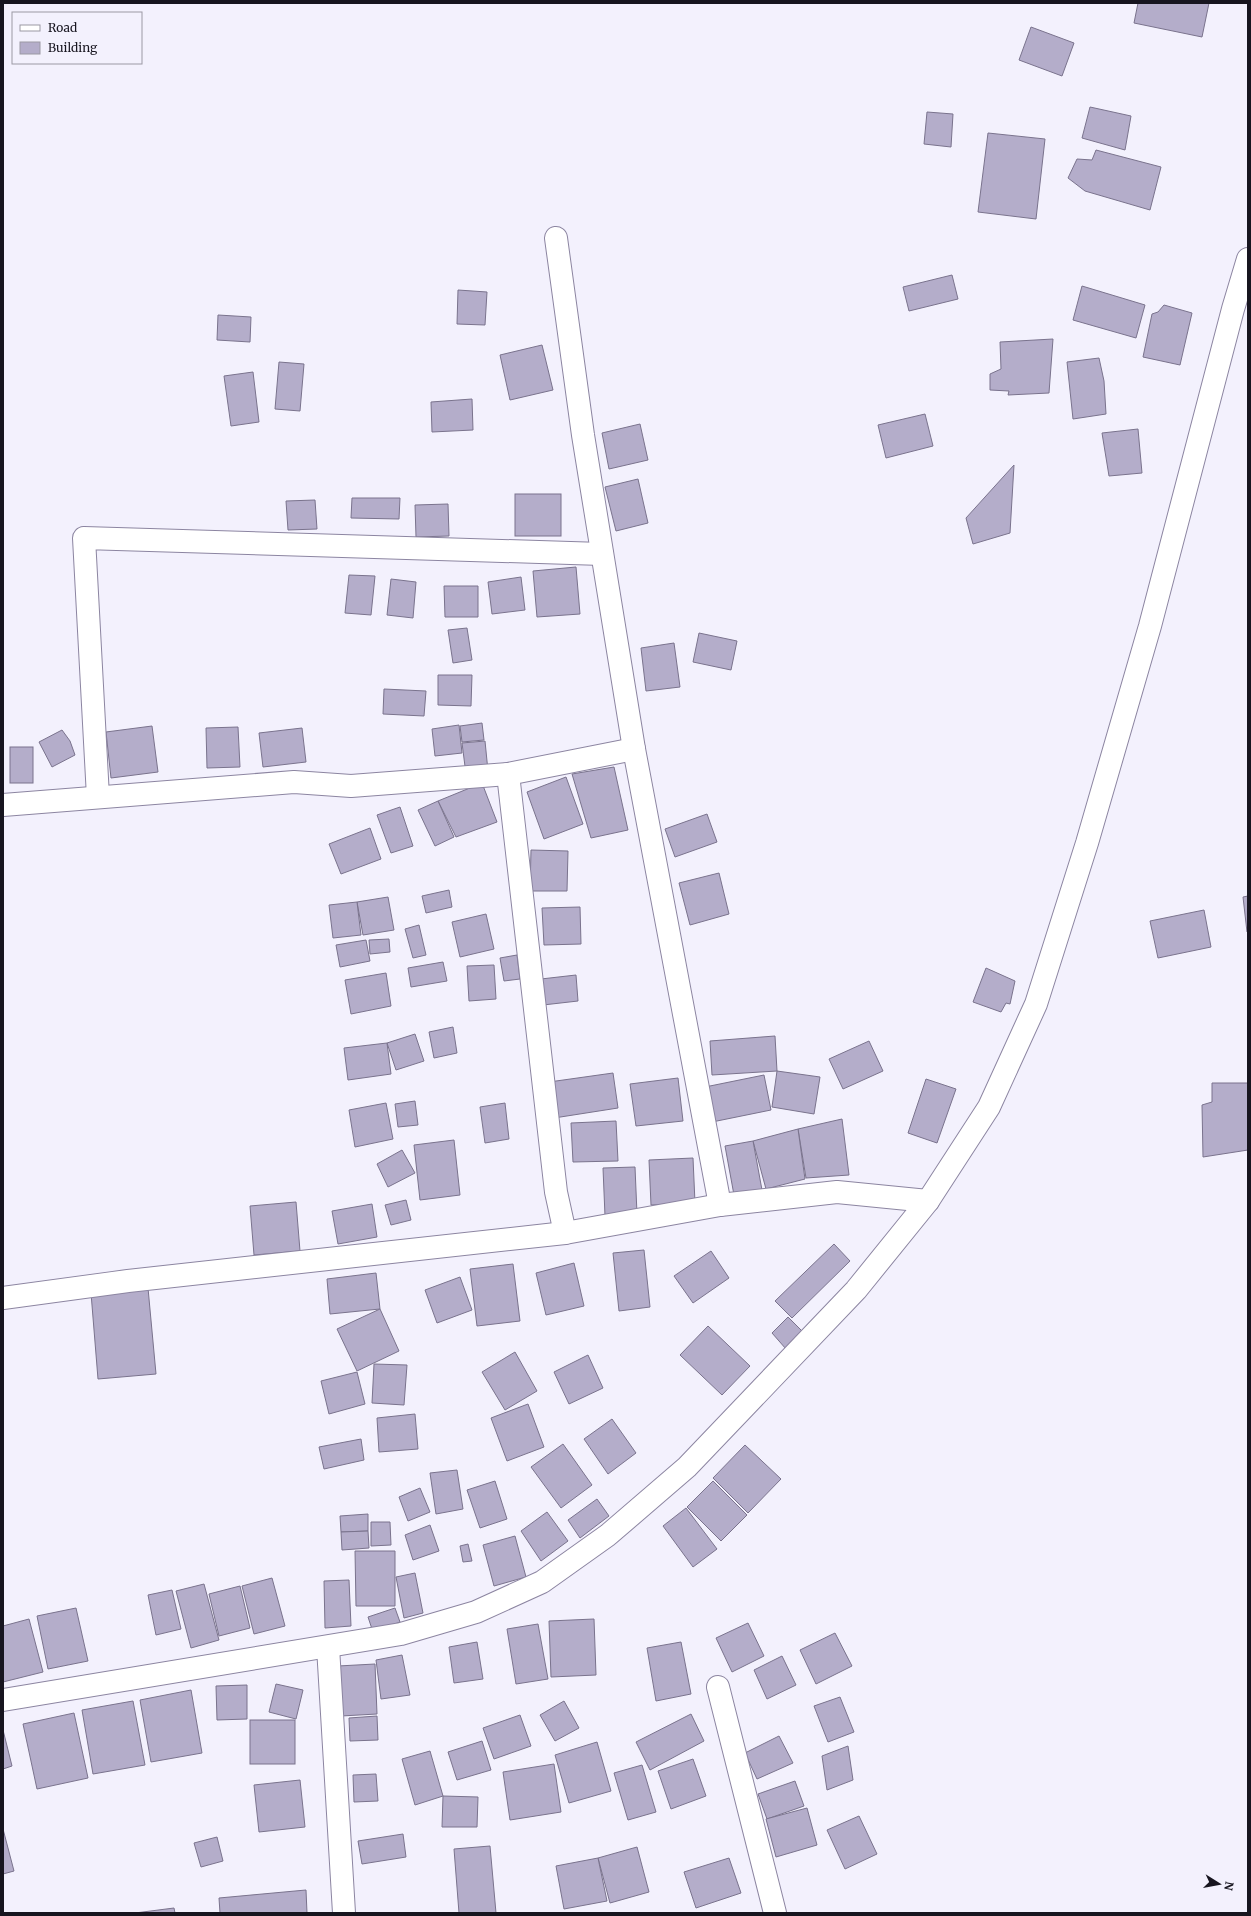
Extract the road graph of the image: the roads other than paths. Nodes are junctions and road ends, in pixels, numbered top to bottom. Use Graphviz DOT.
graph roads {
  1 [pos="556,238"];
  2 [pos="1248,259"];
  3 [pos="602,554"];
  4 [pos="634,749"];
  5 [pos="508,774"];
  6 [pos="98,796"];
  7 [pos="3,805"];
  8 [pos="928,1201"];
  9 [pos="720,1205"];
  10 [pos="565,1233"];
  11 [pos="3,1298"];
  12 [pos="328,1647"];
  13 [pos="718,1687"];
  14 [pos="3,1700"];
  15 [pos="344,1913"];
  16 [pos="775,1913"];
  1 -- 3 [label="street"];
  2 -- 8 [label="street"];
  3 -- 4 [label="street"];
  3 -- 6 [label="street"];
  4 -- 5 [label="street"];
  4 -- 9 [label="street"];
  5 -- 6 [label="street"];
  5 -- 10 [label="street"];
  6 -- 7 [label="street"];
  8 -- 9 [label="street"];
  8 -- 12 [label="street"];
  9 -- 10 [label="street"];
  10 -- 11 [label="street"];
  12 -- 14 [label="street"];
  12 -- 15 [label="street"];
  13 -- 16 [label="street"];
}
